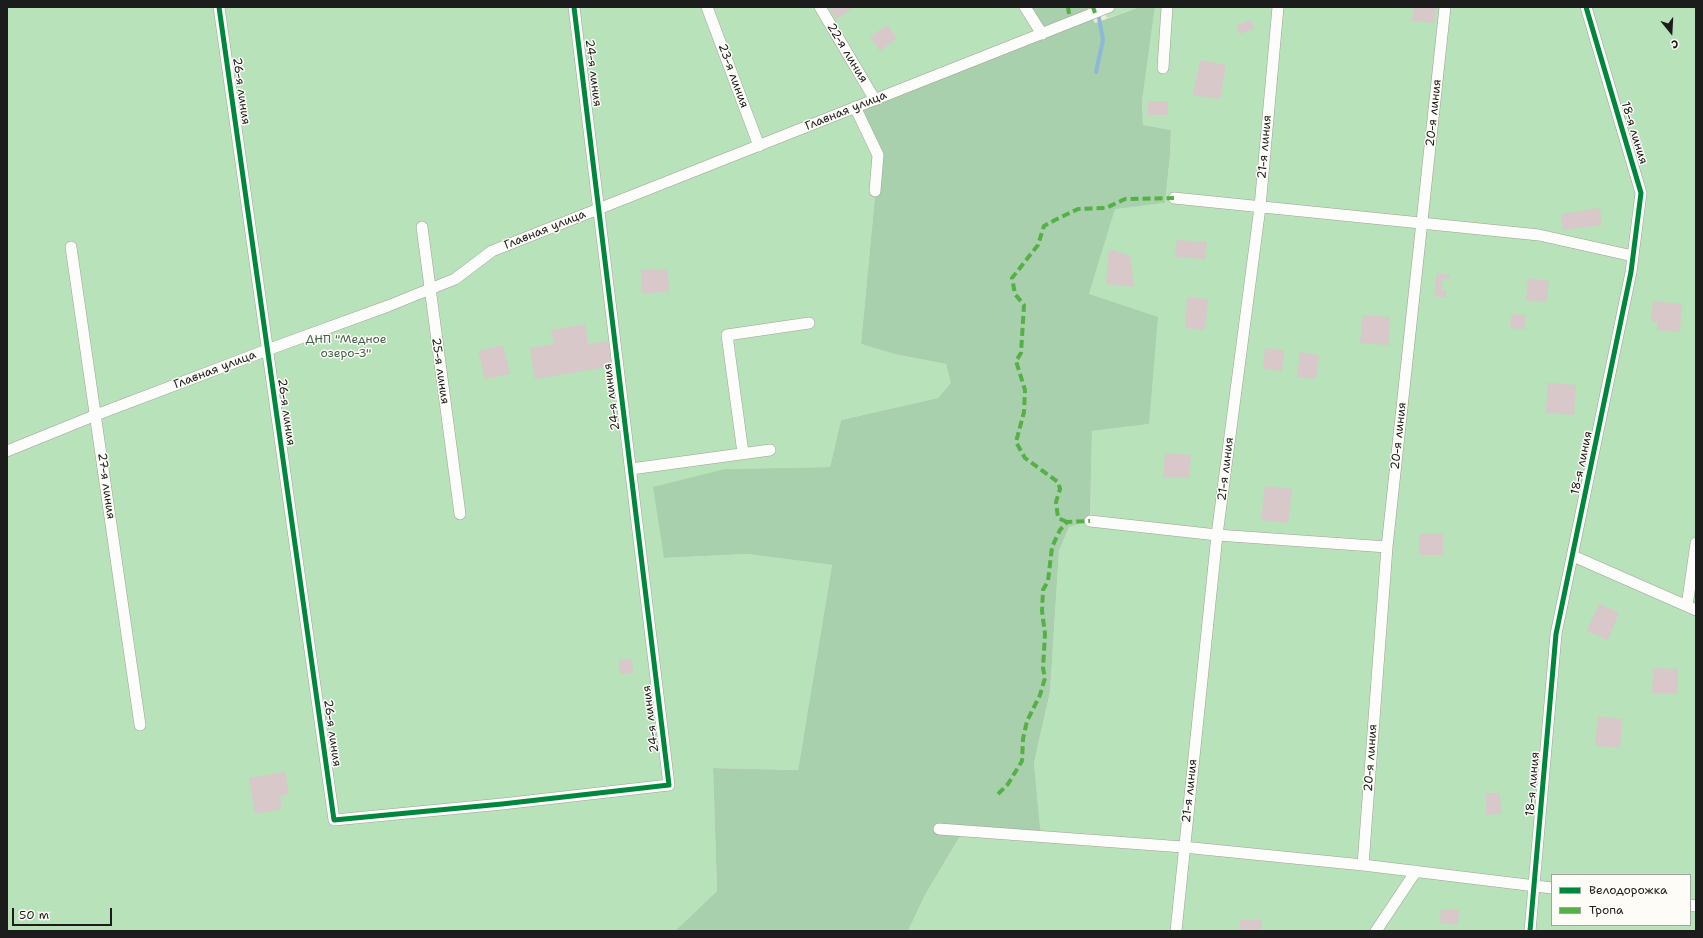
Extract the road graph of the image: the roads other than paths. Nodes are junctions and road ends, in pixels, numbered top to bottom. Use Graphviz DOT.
graph roads {
  1 [pos="219,7"];
  2 [pos="574,7"];
  3 [pos="707,7"];
  4 [pos="820,7"];
  5 [pos="1025,7"];
  6 [pos="1109,7"];
  7 [pos="1168,7"];
  8 [pos="1278,7"];
  9 [pos="1445,7"];
  10 [pos="1586,7"];
  11 [pos="1042,34"];
  12 [pos="1163,68"];
  13 [pos="875,100"];
  14 [pos="855,107"];
  15 [pos="759,146"];
  16 [pos="875,191"];
  17 [pos="1174,198"];
  18 [pos="1260,207"];
  19 [pos="599,208"];
  20 [pos="1422,222"];
  21 [pos="422,227"];
  22 [pos="71,247"];
  23 [pos="1633,256"];
  24 [pos="429,289"];
  25 [pos="809,323"];
  26 [pos="268,350"];
  27 [pos="96,415"];
  28 [pos="770,450"];
  29 [pos="7,451"];
  30 [pos="743,453"];
  31 [pos="631,469"];
  32 [pos="460,514"];
  33 [pos="1090,521"];
  34 [pos="1217,535"];
  35 [pos="1696,543"];
  36 [pos="1388,547"];
  37 [pos="1572,556"];
  38 [pos="1691,608"];
  39 [pos="140,725"];
  40 [pos="670,785"];
  41 [pos="939,829"];
  42 [pos="1183,847"];
  43 [pos="1363,865"];
  44 [pos="1416,871"];
  45 [pos="1534,885"];
  46 [pos="1551,888"];
  47 [pos="1176,931"];
  48 [pos="1376,931"];
  49 [pos="1530,931"];
  1 -- 26 [label="street, 26-я линия"];
  2 -- 19 [label="street, 24-я линия"];
  3 -- 15 [label="street, 23-я линия"];
  4 -- 13 [label="street, 22-я линия"];
  5 -- 11 [label="street"];
  6 -- 11 [label="street, Главная улица"];
  7 -- 12 [label="street"];
  8 -- 18 [label="street, 21-я линия"];
  9 -- 20 [label="street, 20-я линия"];
  10 -- 23 [label="street, 18-я линия"];
  11 -- 13 [label="street, Главная улица"];
  13 -- 14 [label="street, Главная улица"];
  14 -- 15 [label="street, Главная улица"];
  14 -- 16 [label="street"];
  15 -- 19 [label="street, Главная улица"];
  17 -- 18 [label="street"];
  18 -- 20 [label="street"];
  18 -- 34 [label="street, 21-я линия"];
  19 -- 24 [label="street, Главная улица"];
  19 -- 31 [label="street, 24-я линия"];
  20 -- 23 [label="street"];
  20 -- 36 [label="street, 20-я линия"];
  21 -- 24 [label="street, 25-я линия"];
  22 -- 27 [label="street, 27-я линия"];
  23 -- 37 [label="street, 18-я линия"];
  24 -- 26 [label="street, Главная улица"];
  24 -- 32 [label="street, 25-я линия"];
  25 -- 30 [label="street"];
  26 -- 27 [label="street, Главная улица"];
  26 -- 40 [label="street, 26-я линия"];
  27 -- 29 [label="street, Главная улица"];
  27 -- 39 [label="street, 27-я линия"];
  28 -- 30 [label="street"];
  30 -- 31 [label="street"];
  31 -- 40 [label="street, 24-я линия"];
  33 -- 34 [label="street"];
  34 -- 36 [label="street"];
  34 -- 42 [label="street, 21-я линия"];
  35 -- 38 [label="street"];
  36 -- 43 [label="street, 20-я линия"];
  37 -- 38 [label="street"];
  37 -- 45 [label="street, 18-я линия"];
  41 -- 42 [label="street"];
  42 -- 43 [label="street"];
  42 -- 47 [label="street, 21-я линия"];
  43 -- 44 [label="street"];
  44 -- 45 [label="street"];
  44 -- 48 [label="street"];
  45 -- 46 [label="street"];
  45 -- 49 [label="street, 18-я линия"];
}
